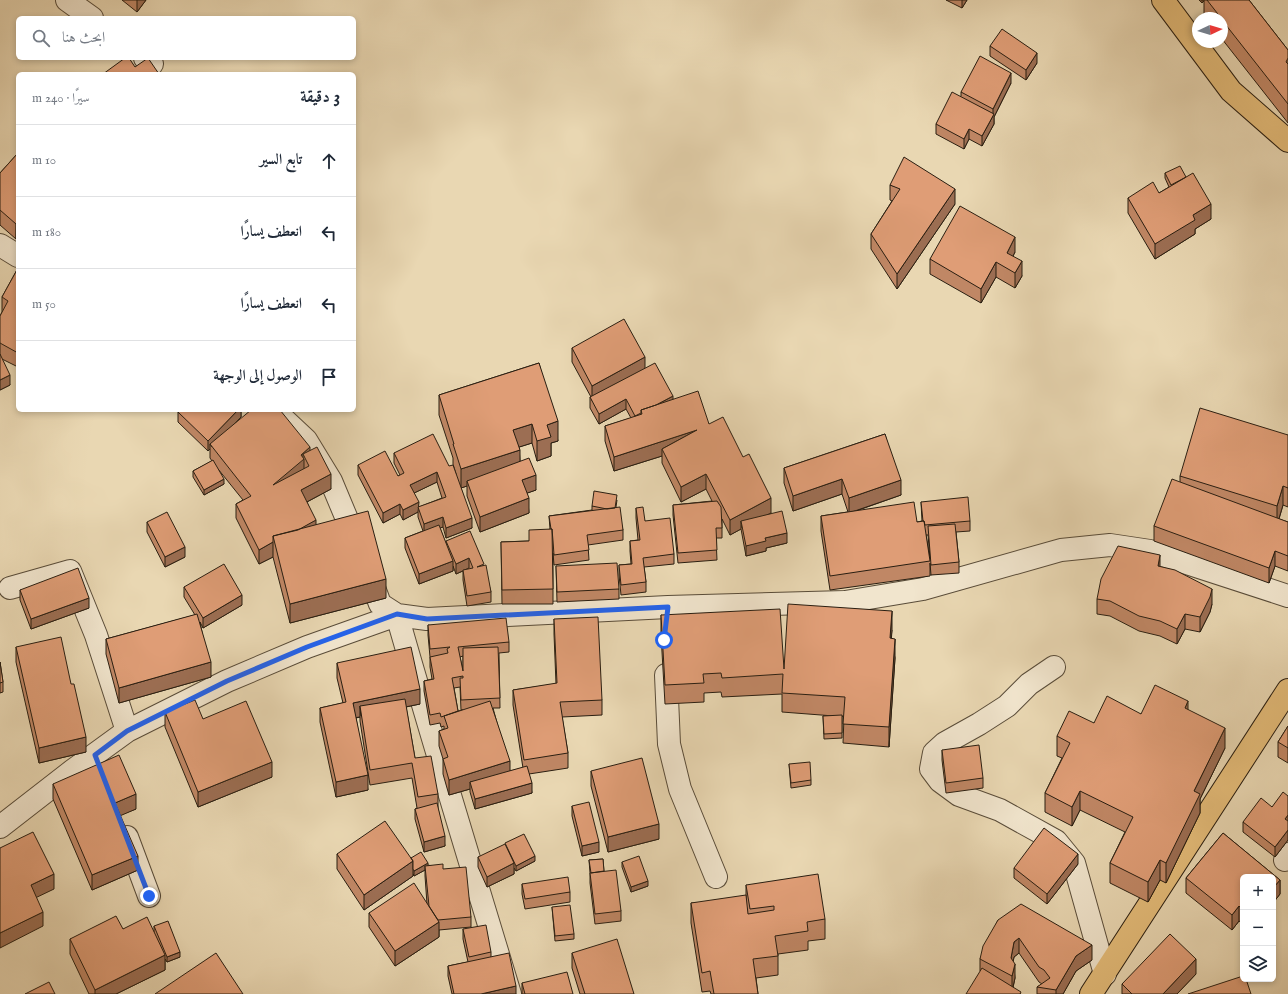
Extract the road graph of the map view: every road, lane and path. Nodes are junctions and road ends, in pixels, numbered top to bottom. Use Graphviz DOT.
graph roads {
  1 [pos="68,0"];
  2 [pos="1163,0"];
  3 [pos="89,16"];
  4 [pos="1288,140"];
  5 [pos="0,245"];
  6 [pos="16,255"];
  7 [pos="276,412"];
  8 [pos="10,588"];
  9 [pos="1288,596"];
  10 [pos="397,614"];
  11 [pos="665,655"];
  12 [pos="1054,667"];
  13 [pos="1288,690"];
  14 [pos="127,731"];
  15 [pos="95,755"];
  16 [pos="103,777"];
  17 [pos="120,822"];
  18 [pos="0,827"];
  19 [pos="716,877"];
  20 [pos="149,896"];
  21 [pos="1105,974"];
  22 [pos="510,994"];
  23 [pos="1091,994"];
  1 -- 3 [label="street"];
  2 -- 4 [label="main road"];
  5 -- 6 [label="street"];
  7 -- 10 [label="street"];
  8 -- 14 [label="street"];
  9 -- 10 [label="street"];
  10 -- 14 [label="street"];
  10 -- 22 [label="street"];
  11 -- 19 [label="street"];
  12 -- 21 [label="street"];
  13 -- 21 [label="main road"];
  14 -- 15 [label="street"];
  15 -- 16 [label="street"];
  15 -- 18 [label="street"];
  17 -- 20 [label="street"];
  21 -- 23 [label="main road"];
}
